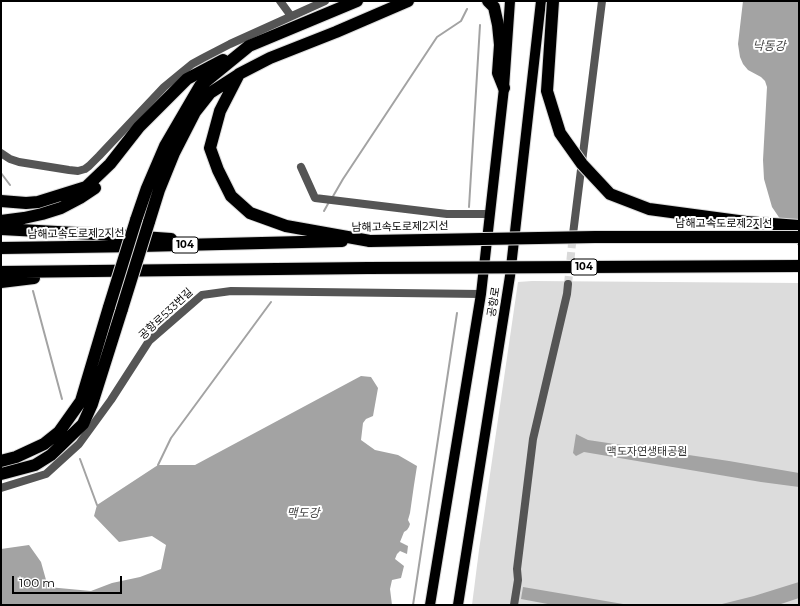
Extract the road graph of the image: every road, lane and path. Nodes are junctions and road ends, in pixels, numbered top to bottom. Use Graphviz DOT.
graph roads {
  1 [pos="280,1"];
  2 [pos="325,1"];
  3 [pos="357,1"];
  4 [pos="408,1"];
  5 [pos="488,1"];
  6 [pos="510,1"];
  7 [pos="540,1"];
  8 [pos="553,1"];
  9 [pos="602,1"];
  10 [pos="291,16"];
  11 [pos="249,46"];
  12 [pos="239,74"];
  13 [pos="187,79"];
  14 [pos="504,88"];
  15 [pos="1,153"];
  16 [pos="301,166"];
  17 [pos="1,201"];
  18 [pos="490,214"];
  19 [pos="1,221"];
  20 [pos="799,226"];
  21 [pos="1,229"];
  22 [pos="573,234"];
  23 [pos="799,237"];
  24 [pos="370,241"];
  25 [pos="244,244"];
  26 [pos="1,248"];
  27 [pos="799,266"];
  28 [pos="83,271"];
  29 [pos="1,272"];
  30 [pos="1,282"];
  31 [pos="568,284"];
  32 [pos="481,294"];
  33 [pos="1,461"];
  34 [pos="1,474"];
  35 [pos="1,488"];
  36 [pos="430,605"];
  37 [pos="458,605"];
  38 [pos="514,605"];
  1 -- 10 [label="street"];
  2 -- 10 [label="street"];
  3 -- 11 [label="highway"];
  4 -- 12 [label="highway"];
  5 -- 14 [label="highway"];
  6 -- 14 [label="main road, 공항로"];
  7 -- 37 [label="main road, 공항로"];
  8 -- 20 [label="highway, bridge"];
  9 -- 22 [label="street"];
  10 -- 15 [label="street"];
  11 -- 13 [label="highway"];
  11 -- 33 [label="highway, bridge"];
  12 -- 24 [label="highway"];
  12 -- 34 [label="highway, bridge"];
  13 -- 17 [label="highway"];
  13 -- 19 [label="highway"];
  14 -- 18 [label="main road, 공항로"];
  16 -- 18 [label="street"];
  18 -- 32 [label="main road, 공항로"];
  21 -- 25 [label="highway"];
  23 -- 24 [label="highway, 남해고속도로제2지선 / 104, bridge"];
  24 -- 25 [label="highway, 남해고속도로제2지선 / 104"];
  25 -- 26 [label="highway, 남해고속도로제2지선 / 104"];
  27 -- 28 [label="highway, 104, bridge"];
  28 -- 29 [label="highway, 104"];
  28 -- 30 [label="highway"];
  31 -- 38 [label="street"];
  32 -- 35 [label="street, 공항로533번길"];
  32 -- 36 [label="main road, 공항로"];
}
